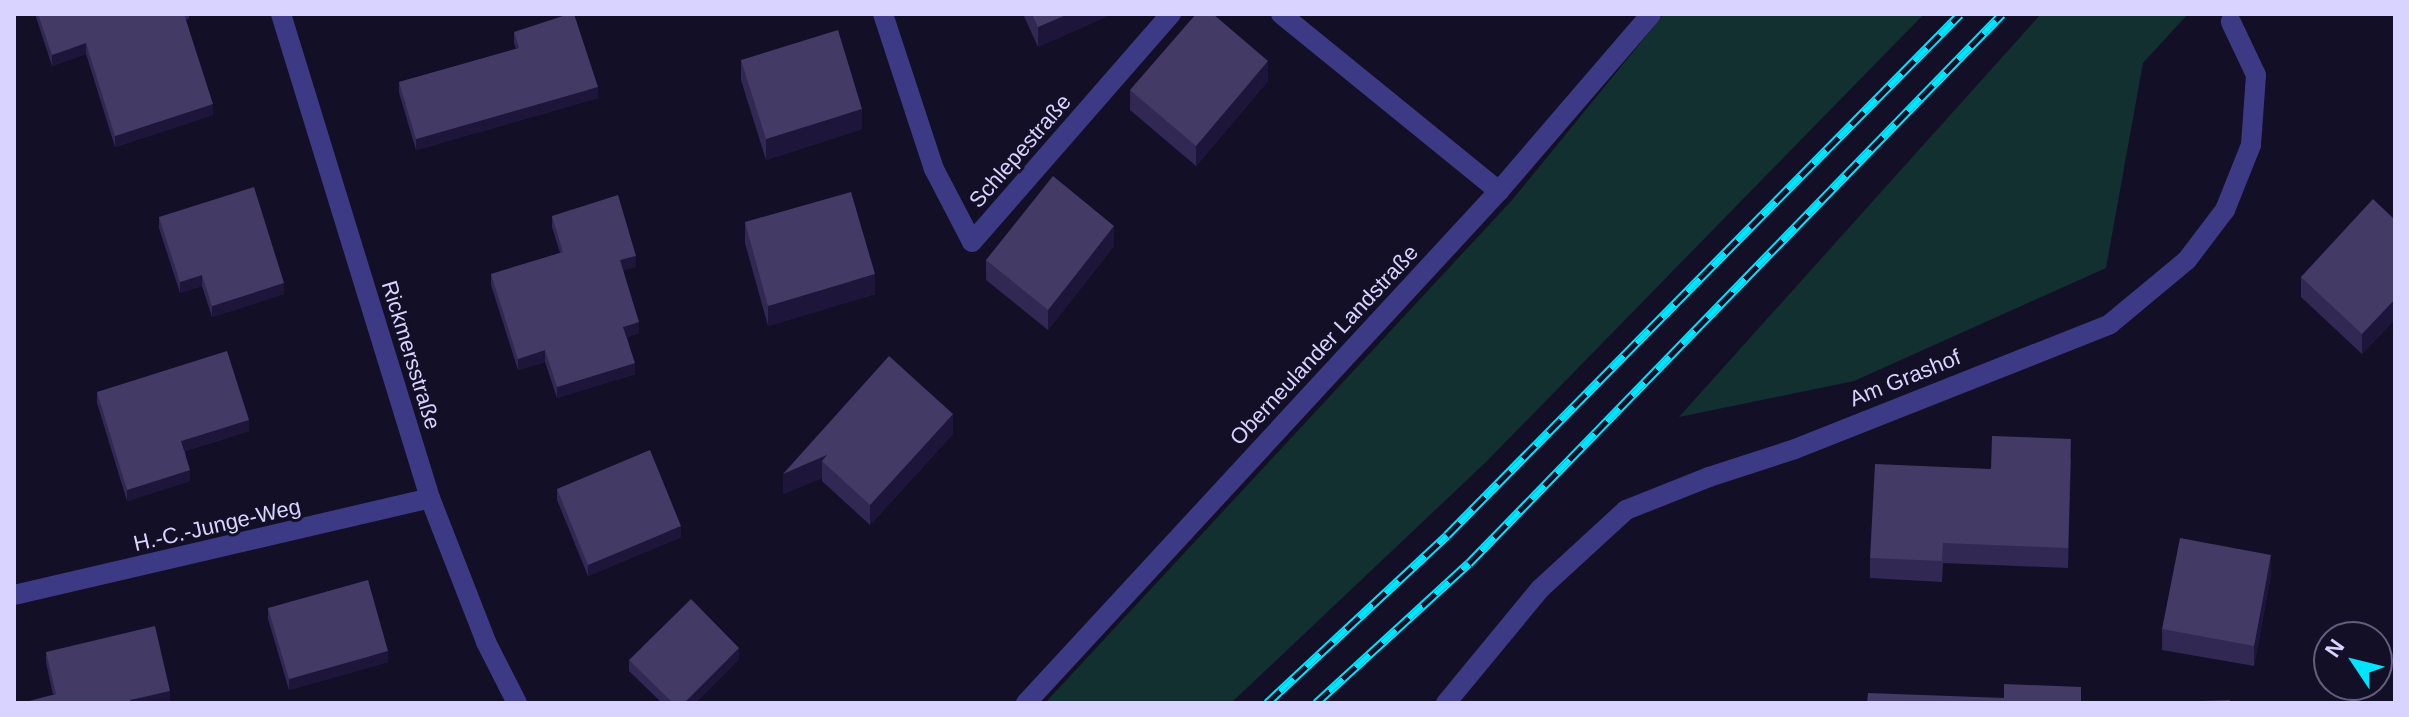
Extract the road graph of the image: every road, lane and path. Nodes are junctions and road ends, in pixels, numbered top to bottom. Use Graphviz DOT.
graph roads {
  1 [pos="281,14"];
  2 [pos="883,14"];
  3 [pos="1171,14"];
  4 [pos="1281,14"];
  5 [pos="1651,14"];
  6 [pos="2231,22"];
  7 [pos="1499,191"];
  8 [pos="430,498"];
  9 [pos="14,595"];
  10 [pos="517,703"];
  11 [pos="1026,703"];
  12 [pos="1446,703"];
  1 -- 8 [label="street, Rickmersstraße"];
  2 -- 3 [label="street, Schlepestraße"];
  4 -- 7 [label="street"];
  5 -- 7 [label="street, Oberneulander Landstraße"];
  6 -- 12 [label="street, Am Grashof"];
  7 -- 11 [label="street, Oberneulander Landstraße"];
  8 -- 9 [label="street, H.-C.-Junge-Weg"];
  8 -- 10 [label="street, Rickmersstraße"];
}
